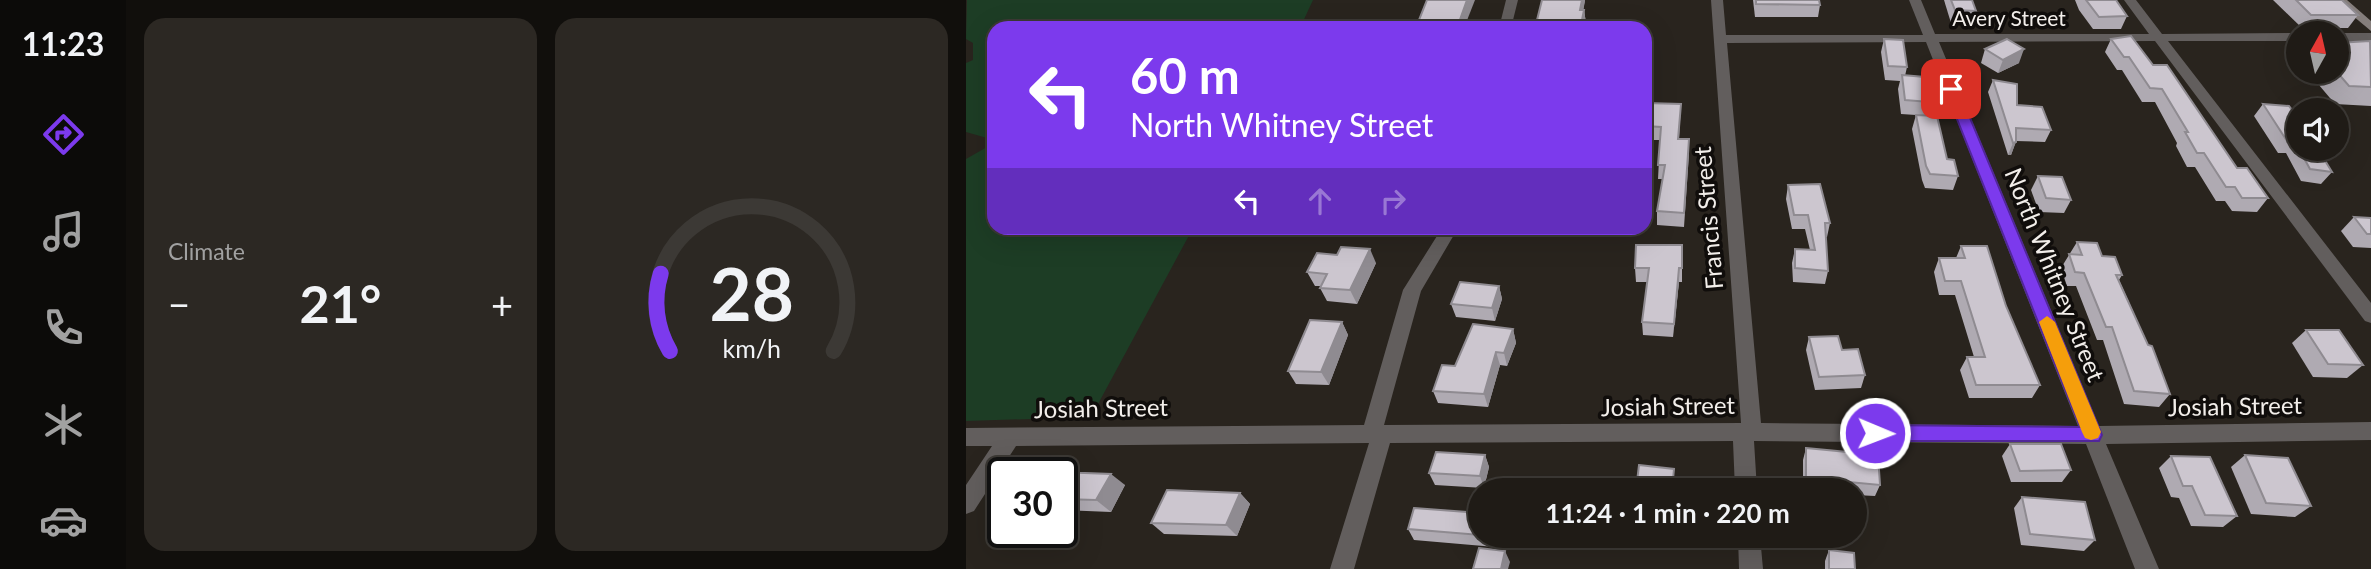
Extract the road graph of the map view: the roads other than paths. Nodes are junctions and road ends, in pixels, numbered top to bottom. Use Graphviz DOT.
graph roads {
  1 [pos="1512,0"];
  2 [pos="1717,0"];
  3 [pos="1915,0"];
  4 [pos="2130,0"];
  5 [pos="2340,0"];
  6 [pos="1507,21"];
  7 [pos="2371,27"];
  8 [pos="2160,37"];
  9 [pos="2286,37"];
  10 [pos="2349,37"];
  11 [pos="2371,37"];
  12 [pos="1721,38"];
  13 [pos="1931,38"];
  14 [pos="1446,235"];
  15 [pos="2371,316"];
  16 [pos="2371,431"];
  17 [pos="1747,432"];
  18 [pos="1377,435"];
  19 [pos="2093,435"];
  20 [pos="966,437"];
  21 [pos="1010,437"];
  22 [pos="1746,478"];
  23 [pos="966,503"];
  24 [pos="1750,548"];
  25 [pos="1342,569"];
  26 [pos="1751,569"];
  27 [pos="2147,569"];
  1 -- 6 [label="street"];
  2 -- 12 [label="street, Francis Street"];
  3 -- 13 [label="street, North Whitney Street"];
  4 -- 8 [label="street"];
  5 -- 7 [label="street"];
  8 -- 9 [label="street, Avery Street"];
  8 -- 13 [label="street, Avery Street"];
  8 -- 15 [label="street"];
  10 -- 11 [label="street"];
  12 -- 13 [label="street, Avery Street"];
  12 -- 17 [label="street, Francis Street"];
  13 -- 19 [label="street, North Whitney Street"];
  14 -- 18 [label="street"];
  16 -- 19 [label="street, Josiah Street"];
  17 -- 18 [label="street, Josiah Street"];
  17 -- 19 [label="street, Josiah Street"];
  17 -- 22 [label="street, Francis Street"];
  18 -- 21 [label="street, Josiah Street"];
  18 -- 25 [label="street"];
  19 -- 27 [label="street, North Whitney Street"];
  20 -- 21 [label="street, Josiah Street"];
  21 -- 23 [label="street"];
  24 -- 26 [label="street"];
}
